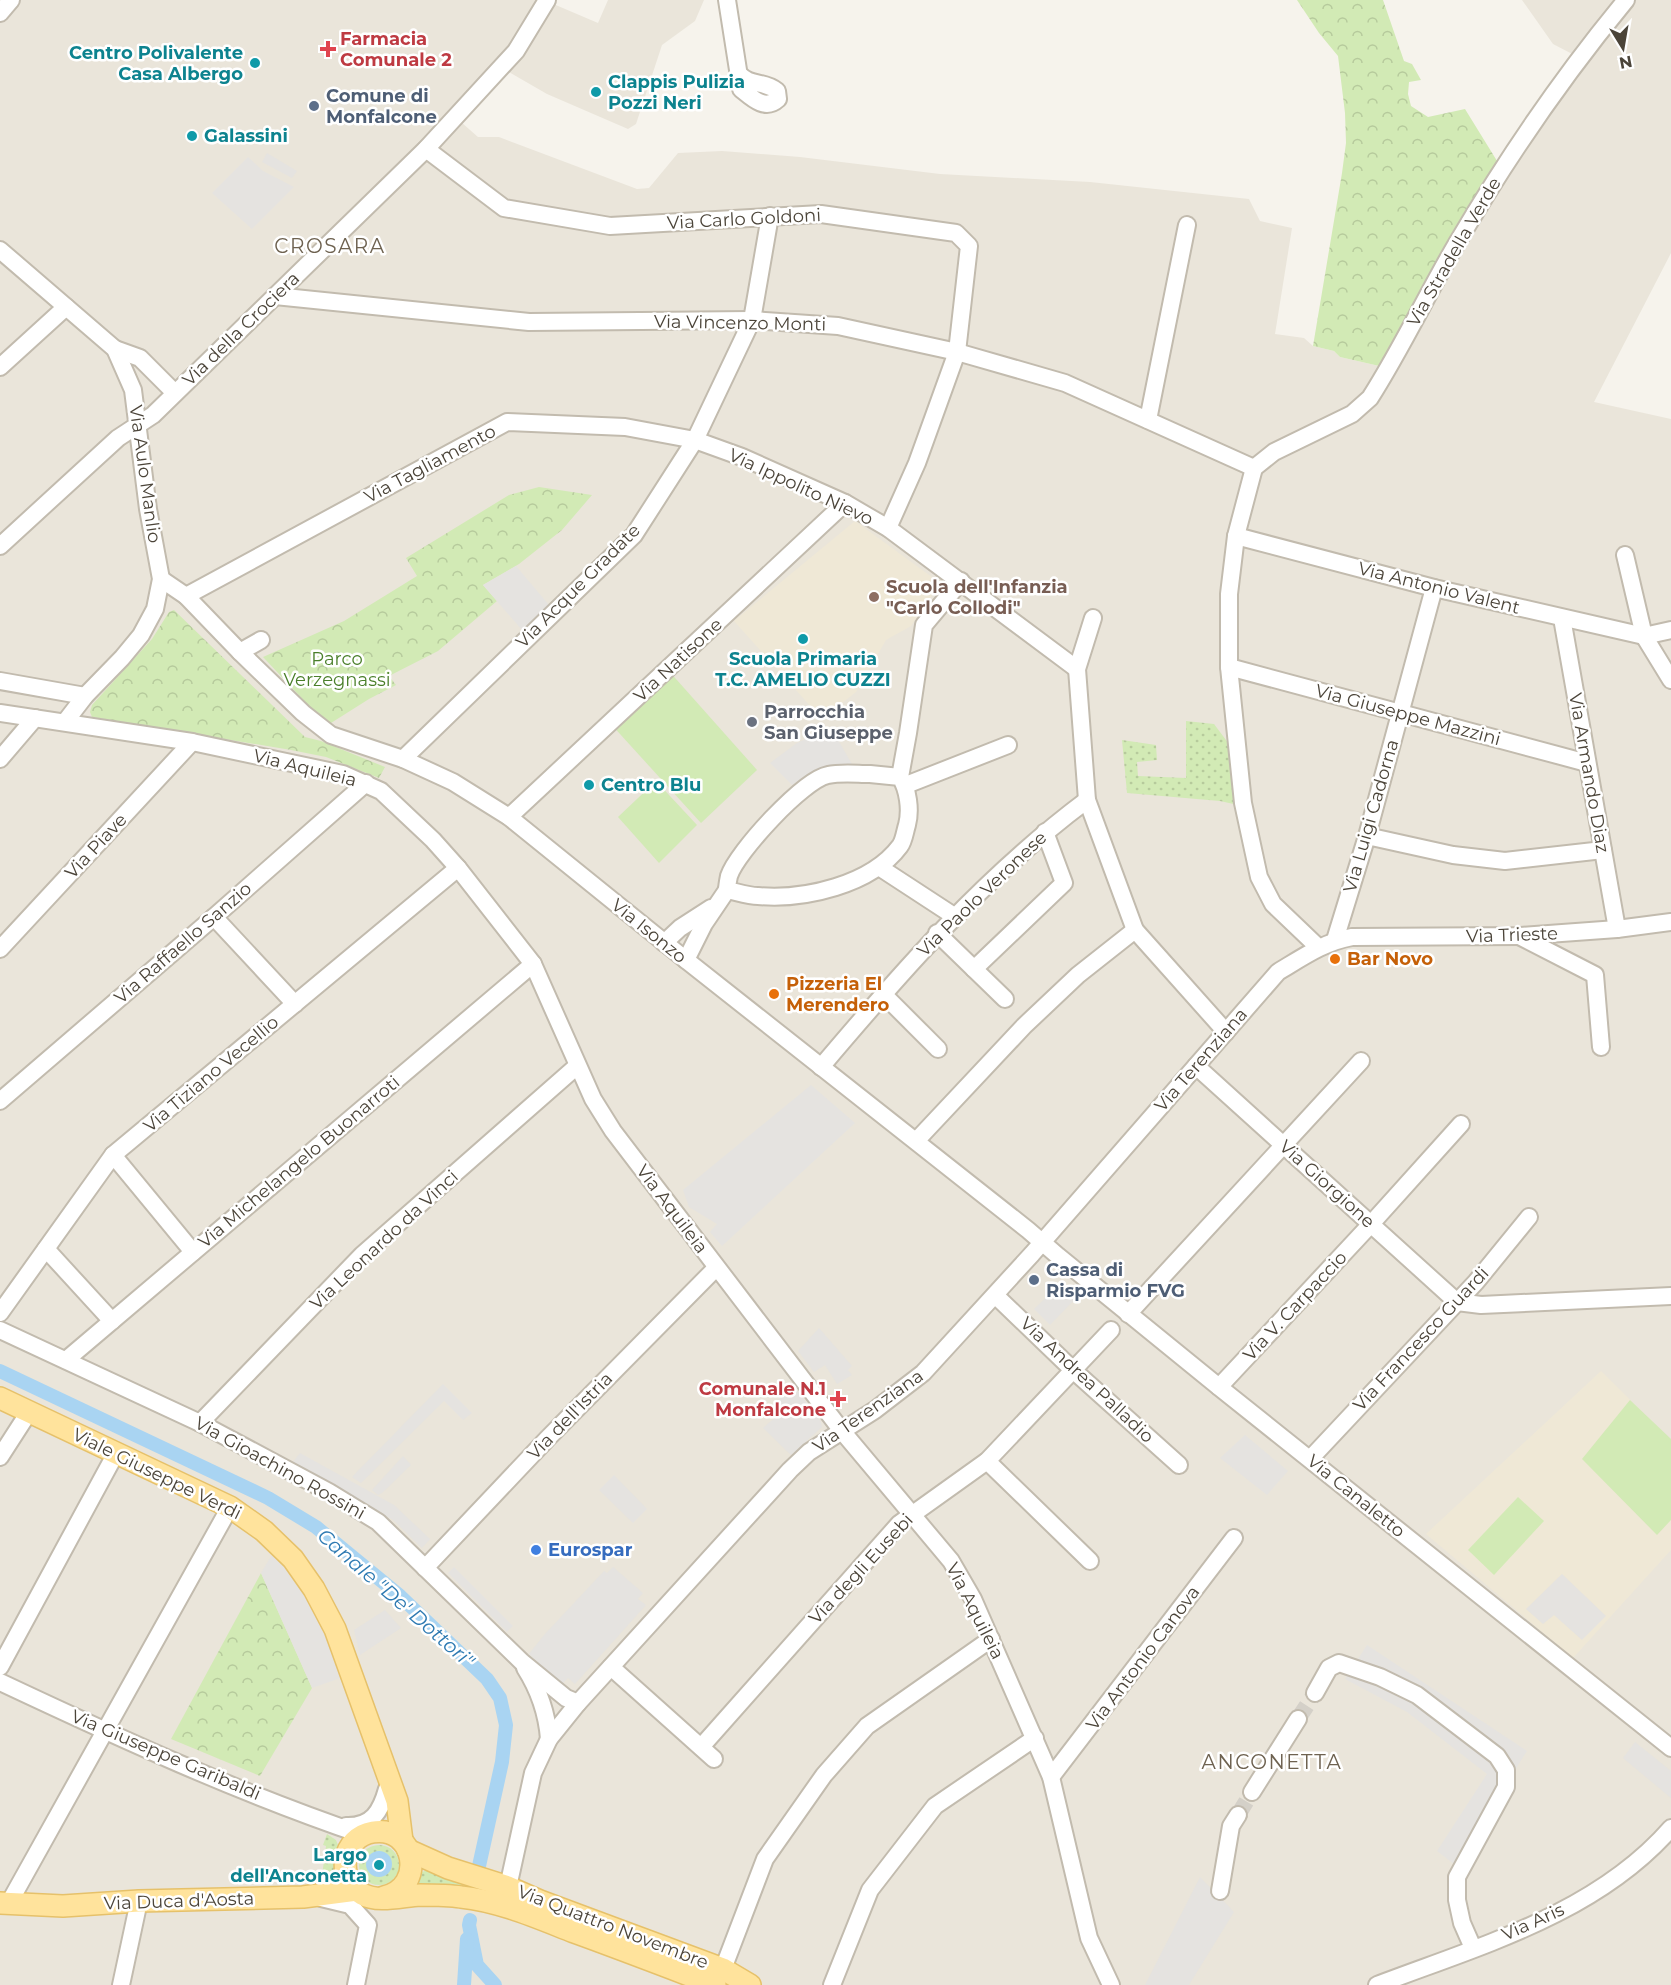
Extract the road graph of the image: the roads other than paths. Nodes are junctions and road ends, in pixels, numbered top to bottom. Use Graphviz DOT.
graph roads {
  1 [pos="11,0"];
  2 [pos="547,0"];
  3 [pos="727,0"];
  4 [pos="1626,0"];
  5 [pos="0,13"];
  6 [pos="739,74"];
  7 [pos="426,149"];
  8 [pos="770,216"];
  9 [pos="1187,225"];
  10 [pos="0,250"];
  11 [pos="275,296"];
  12 [pos="66,307"];
  13 [pos="752,320"];
  14 [pos="115,349"];
  15 [pos="957,352"];
  16 [pos="0,367"];
  17 [pos="175,393"];
  18 [pos="1148,420"];
  19 [pos="136,425"];
  20 [pos="695,440"];
  21 [pos="1254,468"];
  22 [pos="845,503"];
  23 [pos="888,528"];
  24 [pos="1236,536"];
  25 [pos="0,546"];
  26 [pos="1625,555"];
  27 [pos="161,579"];
  28 [pos="961,582"];
  29 [pos="1434,588"];
  30 [pos="186,596"];
  31 [pos="1093,618"];
  32 [pos="1562,618"];
  33 [pos="1671,630"];
  34 [pos="1644,636"];
  35 [pos="261,640"];
  36 [pos="240,652"];
  37 [pos="1229,667"];
  38 [pos="1077,669"];
  39 [pos="1671,680"];
  40 [pos="0,681"];
  41 [pos="85,696"];
  42 [pos="1401,712"];
  43 [pos="0,713"];
  44 [pos="35,718"];
  45 [pos="65,722"];
  46 [pos="192,742"];
  47 [pos="1008,745"];
  48 [pos="0,759"];
  49 [pos="403,759"];
  50 [pos="1587,763"];
  51 [pos="903,781"];
  52 [pos="366,783"];
  53 [pos="1087,800"];
  54 [pos="509,817"];
  55 [pos="1045,832"];
  56 [pos="1367,836"];
  57 [pos="1603,850"];
  58 [pos="879,867"];
  59 [pos="458,868"];
  60 [pos="727,890"];
  61 [pos="714,906"];
  62 [pos="954,916"];
  63 [pos="214,917"];
  64 [pos="1671,922"];
  65 [pos="1617,929"];
  66 [pos="1135,930"];
  67 [pos="937,933"];
  68 [pos="1521,936"];
  69 [pos="1352,937"];
  70 [pos="1335,940"];
  71 [pos="664,943"];
  72 [pos="1318,947"];
  73 [pos="0,949"];
  74 [pos="686,960"];
  75 [pos="533,964"];
  76 [pos="974,969"];
  77 [pos="883,994"];
  78 [pos="1005,999"];
  79 [pos="295,1004"];
  80 [pos="1226,1032"];
  81 [pos="1601,1047"];
  82 [pos="938,1049"];
  83 [pos="1361,1061"];
  84 [pos="577,1066"];
  85 [pos="1196,1066"];
  86 [pos="820,1067"];
  87 [pos="0,1101"];
  88 [pos="1461,1124"];
  89 [pos="916,1141"];
  90 [pos="1284,1146"];
  91 [pos="113,1155"];
  92 [pos="1529,1217"];
  93 [pos="1371,1224"];
  94 [pos="1042,1243"];
  95 [pos="46,1249"];
  96 [pos="193,1252"];
  97 [pos="716,1268"];
  98 [pos="995,1295"];
  99 [pos="1671,1296"];
  100 [pos="1457,1302"];
  101 [pos="0,1313"];
  102 [pos="1128,1314"];
  103 [pos="112,1321"];
  104 [pos="0,1330"];
  105 [pos="1111,1330"];
  106 [pos="66,1360"];
  107 [pos="1073,1370"];
  108 [pos="1219,1388"];
  109 [pos="0,1398"];
  110 [pos="29,1412"];
  111 [pos="200,1423"];
  112 [pos="842,1431"];
  113 [pos="116,1453"];
  114 [pos="0,1457"];
  115 [pos="1310,1459"];
  116 [pos="987,1461"];
  117 [pos="1179,1465"];
  118 [pos="230,1507"];
  119 [pos="912,1514"];
  120 [pos="1234,1538"];
  121 [pos="1090,1561"];
  122 [pos="425,1568"];
  123 [pos="991,1639"];
  124 [pos="522,1662"];
  125 [pos="0,1667"];
  126 [pos="610,1667"];
  127 [pos="0,1682"];
  128 [pos="1315,1693"];
  129 [pos="578,1703"];
  130 [pos="1298,1719"];
  131 [pos="103,1731"];
  132 [pos="1035,1738"];
  133 [pos="549,1739"];
  134 [pos="701,1747"];
  135 [pos="1671,1748"];
  136 [pos="714,1759"];
  137 [pos="1051,1777"];
  138 [pos="390,1786"];
  139 [pos="1252,1792"];
  140 [pos="1238,1815"];
  141 [pos="333,1825"];
  142 [pos="1671,1828"];
  143 [pos="368,1833"];
  144 [pos="405,1846"];
  145 [pos="448,1868"];
  146 [pos="508,1887"];
  147 [pos="1220,1891"];
  148 [pos="371,1895"];
  149 [pos="421,1895"];
  150 [pos="305,1897"];
  151 [pos="139,1901"];
  152 [pos="4,1903"];
  153 [pos="368,1925"];
  154 [pos="1473,1948"];
  155 [pos="719,1977"];
  156 [pos="121,1985"];
  157 [pos="356,1985"];
  158 [pos="750,1985"];
  159 [pos="832,1985"];
  160 [pos="1111,1985"];
  161 [pos="1377,1985"];
  1 -- 5 [label="street"];
  2 -- 7 [label="street, Via della Crociera"];
  3 -- 6 [label="street"];
  4 -- 21 [label="street, Via Stradella Verde"];
  7 -- 8 [label="street, Via Carlo Goldoni"];
  7 -- 11 [label="street, Via della Crociera"];
  8 -- 13 [label="street, Via Acque Gradate"];
  8 -- 15 [label="street, Via Carlo Goldoni"];
  9 -- 18 [label="street"];
  10 -- 12 [label="street, Via Aulo Manlio"];
  11 -- 13 [label="street, Via Vincenzo Monti"];
  11 -- 17 [label="street, Via della Crociera"];
  12 -- 14 [label="street, Via Aulo Manlio"];
  12 -- 16 [label="street"];
  13 -- 15 [label="street, Via Vincenzo Monti"];
  13 -- 20 [label="street, Via Acque Gradate"];
  14 -- 17 [label="street, Via della Crociera"];
  14 -- 19 [label="street, Via Aulo Manlio"];
  15 -- 18 [label="street, Via Vincenzo Monti"];
  15 -- 23 [label="street"];
  17 -- 19 [label="street, Via della Crociera"];
  18 -- 21 [label="street, Via Vincenzo Monti"];
  19 -- 25 [label="street, Via della Crociera"];
  19 -- 27 [label="street, Via Aulo Manlio"];
  20 -- 22 [label="street, Via Ippolito Nievo"];
  20 -- 30 [label="street, Via Tagliamento"];
  20 -- 49 [label="street, Via Acque Gradate"];
  21 -- 24 [label="street"];
  22 -- 23 [label="street, Via Ippolito Nievo"];
  22 -- 54 [label="street, Via Natisone"];
  23 -- 28 [label="street, Via Ippolito Nievo"];
  24 -- 29 [label="street, Via Antonio Valent"];
  24 -- 37 [label="street"];
  26 -- 34 [label="street"];
  27 -- 30 [label="street, Via Isonzo"];
  27 -- 41 [label="street, Via Aulo Manlio"];
  28 -- 38 [label="street, Via Ippolito Nievo"];
  28 -- 51 [label="street"];
  29 -- 32 [label="street, Via Antonio Valent"];
  29 -- 42 [label="street, Via Luigi Cadorna"];
  30 -- 36 [label="street, Via Isonzo"];
  31 -- 38 [label="street"];
  32 -- 34 [label="street, Via Antonio Valent"];
  32 -- 50 [label="street, Via Armando Diaz"];
  33 -- 34 [label="street"];
  34 -- 39 [label="street"];
  35 -- 36 [label="street"];
  36 -- 49 [label="street, Via Isonzo"];
  37 -- 42 [label="street, Via Giuseppe Mazzini"];
  37 -- 72 [label="street"];
  38 -- 53 [label="street"];
  40 -- 41 [label="street"];
  41 -- 45 [label="street, Via Aulo Manlio"];
  42 -- 50 [label="street, Via Giuseppe Mazzini"];
  42 -- 56 [label="street, Via Luigi Cadorna"];
  43 -- 44 [label="street, Via Aquileia"];
  44 -- 45 [label="street, Via Aquileia"];
  44 -- 48 [label="street"];
  45 -- 46 [label="street, Via Aquileia"];
  46 -- 52 [label="street, Via Aquileia"];
  46 -- 73 [label="street, Via Piave"];
  47 -- 51 [label="street"];
  49 -- 54 [label="street, Via Isonzo"];
  50 -- 57 [label="street, Via Armando Diaz"];
  51 -- 58 [label="street"];
  51 -- 60 [label="street"];
  52 -- 59 [label="street, Via Aquileia"];
  52 -- 63 [label="street, Via Raffaello Sanzio"];
  53 -- 55 [label="street, Via Paolo Veronese"];
  53 -- 66 [label="street"];
  54 -- 71 [label="street, Via Isonzo"];
  55 -- 62 [label="street, Via Paolo Veronese"];
  55 -- 76 [label="street"];
  56 -- 57 [label="street"];
  56 -- 70 [label="street, Via Luigi Cadorna"];
  57 -- 65 [label="street, Via Armando Diaz"];
  58 -- 60 [label="street"];
  58 -- 62 [label="street"];
  59 -- 75 [label="street, Via Aquileia"];
  59 -- 79 [label="street, Via Tiziano Vecellio"];
  60 -- 61 [label="street"];
  61 -- 71 [label="street"];
  61 -- 74 [label="street"];
  62 -- 67 [label="street, Via Paolo Veronese"];
  63 -- 79 [label="street"];
  63 -- 87 [label="street, Via Raffaello Sanzio"];
  64 -- 65 [label="street, Via Trieste"];
  65 -- 68 [label="street, Via Trieste"];
  66 -- 80 [label="street"];
  66 -- 89 [label="street"];
  67 -- 76 [label="street"];
  67 -- 77 [label="street, Via Paolo Veronese"];
  68 -- 69 [label="street, Via Trieste"];
  68 -- 81 [label="street"];
  69 -- 70 [label="street, Via Terenziana"];
  70 -- 72 [label="street, Via Terenziana"];
  71 -- 74 [label="street, Via Isonzo"];
  72 -- 80 [label="street, Via Terenziana"];
  74 -- 86 [label="street, Via Isonzo"];
  75 -- 84 [label="street, Via Aquileia"];
  75 -- 96 [label="street, Via Michelangelo Buonarroti"];
  76 -- 78 [label="street"];
  77 -- 82 [label="street"];
  77 -- 86 [label="street, Via Paolo Veronese"];
  79 -- 91 [label="street, Via Tiziano Vecellio"];
  80 -- 85 [label="street, Via Terenziana"];
  83 -- 90 [label="street"];
  84 -- 97 [label="street, Via Aquileia"];
  84 -- 111 [label="street, Via Leonardo da Vinci"];
  85 -- 90 [label="street, Via Giorgione"];
  85 -- 94 [label="street, Via Terenziana"];
  86 -- 89 [label="street, Via Isonzo"];
  88 -- 93 [label="street, Via V. Carpaccio"];
  89 -- 94 [label="street, Via Isonzo"];
  90 -- 93 [label="street, Via Giorgione"];
  90 -- 102 [label="street"];
  91 -- 95 [label="street, Via Tiziano Vecellio"];
  91 -- 96 [label="street"];
  92 -- 100 [label="street, Via Francesco Guardi"];
  93 -- 100 [label="street, Via Giorgione"];
  93 -- 108 [label="street, Via V. Carpaccio"];
  94 -- 98 [label="street, Via Terenziana"];
  94 -- 102 [label="street, Via Canaletto"];
  95 -- 101 [label="street, Via Tiziano Vecellio"];
  95 -- 103 [label="street"];
  96 -- 103 [label="street, Via Michelangelo Buonarroti"];
  97 -- 112 [label="street, Via Aquileia"];
  97 -- 122 [label="street, Via dell'Istria"];
  98 -- 107 [label="street, Via Andrea Palladio"];
  98 -- 112 [label="street, Via Terenziana"];
  99 -- 100 [label="street"];
  100 -- 115 [label="street, Via Francesco Guardi"];
  102 -- 108 [label="street, Via Canaletto"];
  103 -- 106 [label="street, Via Michelangelo Buonarroti"];
  104 -- 106 [label="street, Via Gioachino Rossini"];
  105 -- 107 [label="street, Via degli Eusebi"];
  106 -- 111 [label="street, Via Gioachino Rossini"];
  107 -- 116 [label="street, Via degli Eusebi"];
  107 -- 117 [label="street, Via Andrea Palladio"];
  108 -- 115 [label="street, Via Canaletto"];
  109 -- 110 [label="main road, Viale Giuseppe Verdi"];
  110 -- 113 [label="main road, Viale Giuseppe Verdi"];
  110 -- 114 [label="street"];
  111 -- 122 [label="street, Via Gioachino Rossini"];
  112 -- 119 [label="street, Via Aquileia"];
  112 -- 126 [label="street, Via Terenziana"];
  113 -- 118 [label="main road, Viale Giuseppe Verdi"];
  113 -- 125 [label="street"];
  115 -- 135 [label="street, Via Canaletto"];
  116 -- 119 [label="street, Via degli Eusebi"];
  116 -- 121 [label="street"];
  118 -- 131 [label="street"];
  118 -- 138 [label="main road, Viale Giuseppe Verdi"];
  119 -- 123 [label="street, Via Aquileia"];
  119 -- 134 [label="street, Via degli Eusebi"];
  120 -- 137 [label="street, Via Antonio Canova"];
  122 -- 124 [label="street, Via Gioachino Rossini"];
  123 -- 132 [label="street, Via Aquileia"];
  123 -- 155 [label="street"];
  124 -- 129 [label="street, Via Gioachino Rossini"];
  124 -- 133 [label="street, Via Gioachino Rossini"];
  126 -- 129 [label="street, Via Terenziana"];
  126 -- 134 [label="street"];
  127 -- 131 [label="street, Via Giuseppe Garibaldi"];
  128 -- 154 [label="street"];
  129 -- 133 [label="street, Via Terenziana"];
  130 -- 139 [label="street"];
  131 -- 141 [label="street, Via Giuseppe Garibaldi"];
  131 -- 152 [label="street"];
  132 -- 137 [label="street, Via Aquileia"];
  132 -- 159 [label="street"];
  133 -- 146 [label="street, Via Terenziana"];
  134 -- 136 [label="street"];
  137 -- 160 [label="street, Via Aquileia"];
  138 -- 141 [label="street"];
  138 -- 143 [label="main road"];
  138 -- 144 [label="main road"];
  138 -- 145 [label="main road"];
  140 -- 147 [label="street"];
  141 -- 143 [label="street"];
  142 -- 154 [label="street, Via Aris"];
  143 -- 144 [label="main road"];
  143 -- 148 [label="main road"];
  144 -- 145 [label="main road"];
  144 -- 148 [label="main road"];
  145 -- 146 [label="main road"];
  146 -- 149 [label="street"];
  146 -- 155 [label="main road, Via Quattro Novembre"];
  148 -- 149 [label="main road"];
  148 -- 150 [label="main road, Via Duca d'Aosta"];
  148 -- 153 [label="street"];
  149 -- 155 [label="main road, Via Quattro Novembre"];
  150 -- 151 [label="main road, Via Duca d'Aosta"];
  150 -- 153 [label="street"];
  151 -- 152 [label="main road, Via Duca d'Aosta"];
  151 -- 156 [label="street"];
  153 -- 157 [label="street"];
  154 -- 161 [label="street, Via Aris"];
  155 -- 158 [label="main road, Via Quattro Novembre"];
}
